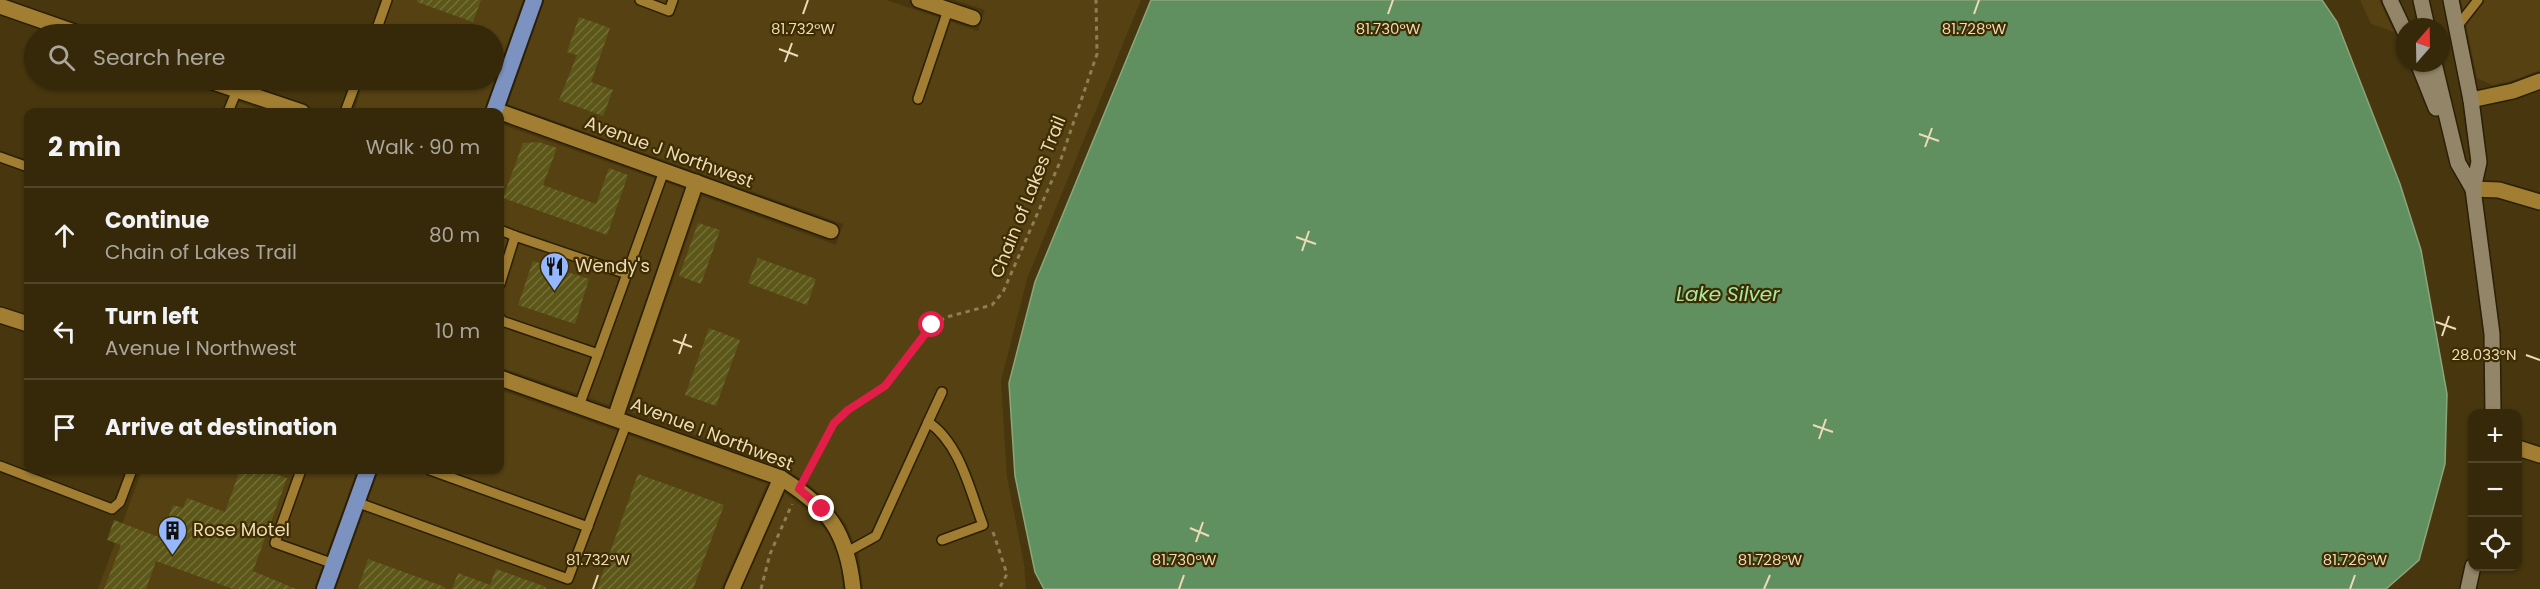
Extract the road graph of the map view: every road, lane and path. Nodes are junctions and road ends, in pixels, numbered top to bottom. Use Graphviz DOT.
graph roads {
  1 [pos="387,0"];
  2 [pos="534,0"];
  3 [pos="640,0"];
  4 [pos="673,0"];
  5 [pos="919,0"];
  6 [pos="1096,0"];
  7 [pos="2390,0"];
  8 [pos="2421,0"];
  9 [pos="2451,0"];
  10 [pos="2478,0"];
  11 [pos="0,6"];
  12 [pos="948,10"];
  13 [pos="973,18"];
  14 [pos="2398,18"];
  15 [pos="2425,18"];
  16 [pos="51,24"];
  17 [pos="379,24"];
  18 [pos="2456,28"];
  19 [pos="2422,72"];
  20 [pos="2436,72"];
  21 [pos="2540,81"];
  22 [pos="504,84"];
  23 [pos="237,90"];
  24 [pos="353,90"];
  25 [pos="502,90"];
  26 [pos="918,99"];
  27 [pos="2471,100"];
  28 [pos="230,108"];
  29 [pos="290,108"];
  30 [pos="346,108"];
  31 [pos="495,108"];
  32 [pos="504,115"];
  33 [pos="0,157"];
  34 [pos="2458,163"];
  35 [pos="24,166"];
  36 [pos="664,171"];
  37 [pos="696,182"];
  38 [pos="2472,189"];
  39 [pos="2540,202"];
  40 [pos="831,231"];
  41 [pos="504,232"];
  42 [pos="515,236"];
  43 [pos="504,272"];
  44 [pos="627,273"];
  45 [pos="0,315"];
  46 [pos="504,320"];
  47 [pos="24,323"];
  48 [pos="598,354"];
  49 [pos="504,379"];
  50 [pos="942,392"];
  51 [pos="579,406"];
  52 [pos="2493,409"];
  53 [pos="621,420"];
  54 [pos="928,422"];
  55 [pos="2522,450"];
  56 [pos="2540,455"];
  57 [pos="0,466"];
  58 [pos="130,474"];
  59 [pos="300,474"];
  60 [pos="366,474"];
  61 [pos="441,474"];
  62 [pos="781,478"];
  63 [pos="799,489"];
  64 [pos="356,502"];
  65 [pos="992,526"];
  66 [pos="588,527"];
  67 [pos="942,540"];
  68 [pos="847,552"];
  69 [pos="334,564"];
  70 [pos="2472,571"];
  71 [pos="325,589"];
  72 [pos="732,589"];
  73 [pos="761,589"];
  74 [pos="853,589"];
  75 [pos="999,589"];
  76 [pos="2468,589"];
  1 -- 17 [label="lane"];
  2 -- 22 [label="highway"];
  3 -- 4 [label="lane"];
  5 -- 12 [label="street"];
  6 -- 63 [label="path, Chain of Lakes Trail"];
  7 -- 14 [label="main road"];
  8 -- 15 [label="main road"];
  9 -- 18 [label="main road"];
  10 -- 18 [label="lane"];
  11 -- 16 [label="street"];
  12 -- 13 [label="street"];
  12 -- 26 [label="lane"];
  18 -- 27 [label="main road"];
  19 -- 34 [label="main road"];
  20 -- 34 [label="main road"];
  21 -- 27 [label="street"];
  23 -- 28 [label="lane"];
  23 -- 29 [label="street"];
  24 -- 30 [label="lane"];
  25 -- 31 [label="highway"];
  27 -- 38 [label="main road"];
  32 -- 36 [label="street, Avenue J Northwest"];
  33 -- 35 [label="lane"];
  34 -- 38 [label="main road"];
  36 -- 37 [label="street, Avenue J Northwest"];
  36 -- 44 [label="lane"];
  37 -- 40 [label="street, Avenue J Northwest"];
  37 -- 53 [label="street"];
  38 -- 39 [label="street"];
  38 -- 52 [label="main road"];
  41 -- 42 [label="lane"];
  42 -- 43 [label="lane"];
  42 -- 44 [label="lane"];
  44 -- 48 [label="lane"];
  45 -- 47 [label="street"];
  46 -- 48 [label="lane"];
  48 -- 51 [label="lane"];
  49 -- 51 [label="street, Avenue I Northwest"];
  50 -- 54 [label="lane"];
  51 -- 53 [label="street, Avenue I Northwest"];
  53 -- 62 [label="street, Avenue I Northwest"];
  53 -- 66 [label="lane"];
  54 -- 67 [label="lane"];
  54 -- 68 [label="lane"];
  55 -- 56 [label="street"];
  57 -- 58 [label="lane"];
  59 -- 69 [label="lane"];
  60 -- 64 [label="highway"];
  61 -- 66 [label="lane"];
  62 -- 63 [label="street, Avenue I Northwest"];
  62 -- 72 [label="street"];
  63 -- 68 [label="street, Avenue I Northwest"];
  63 -- 73 [label="path, Chain of Lakes Trail"];
  64 -- 66 [label="lane"];
  64 -- 69 [label="highway"];
  65 -- 75 [label="path"];
  68 -- 74 [label="street, Avenue I Northwest"];
  69 -- 71 [label="highway"];
  70 -- 76 [label="main road"];
}
